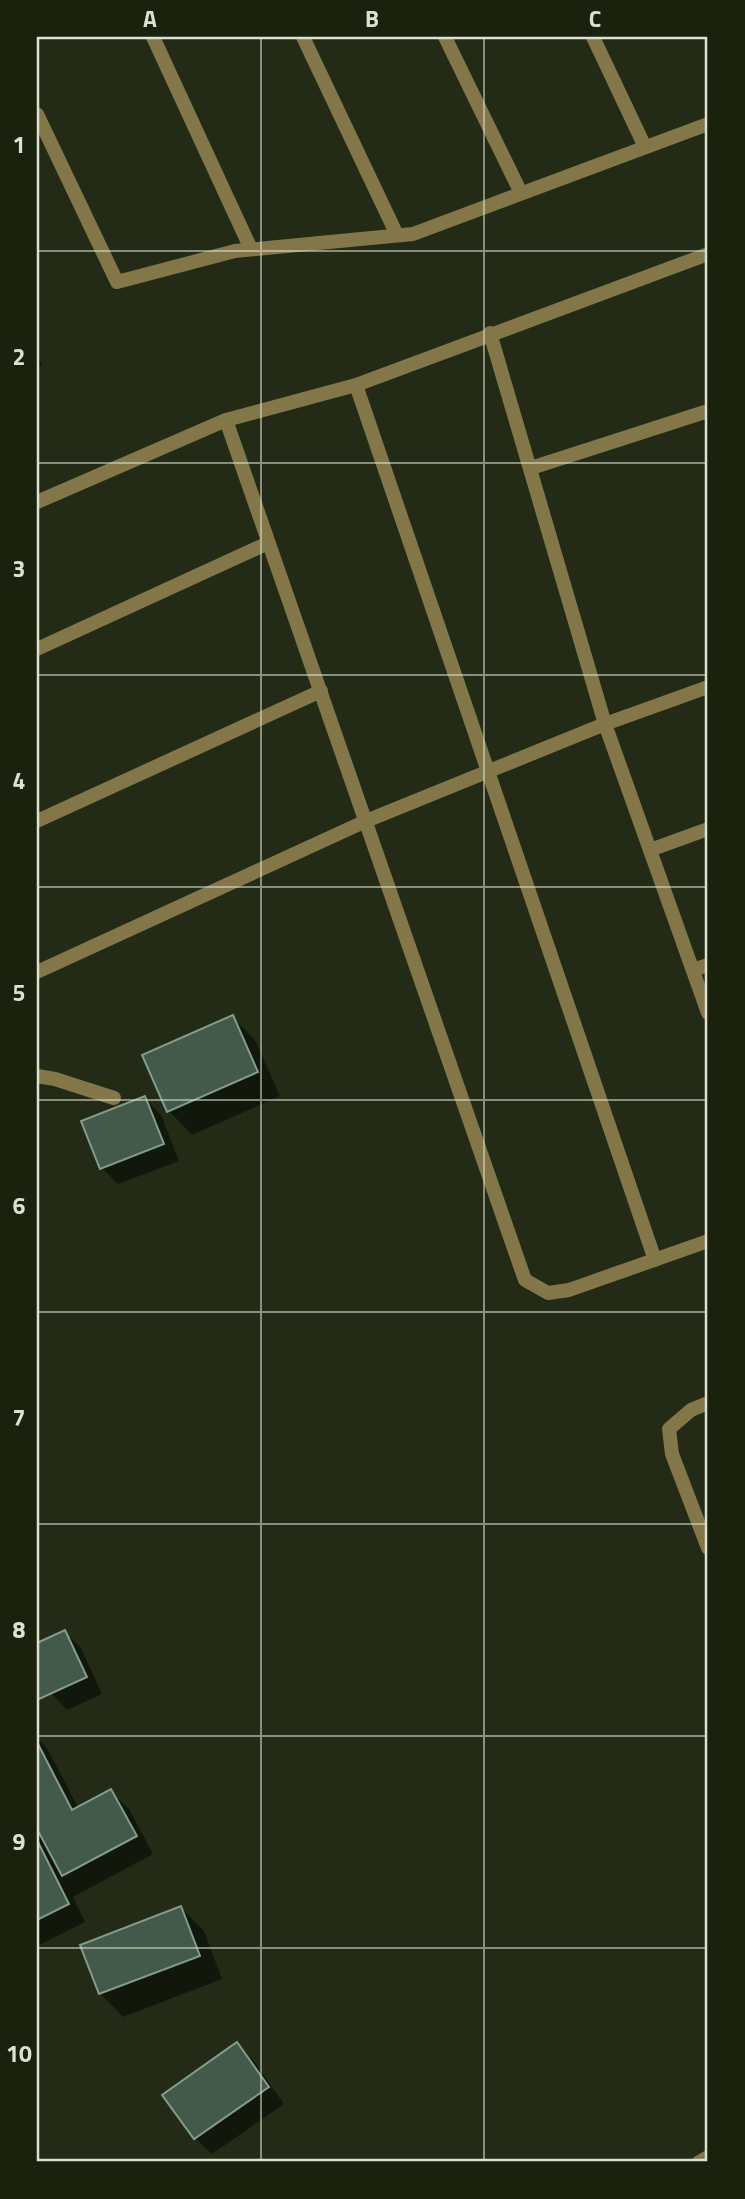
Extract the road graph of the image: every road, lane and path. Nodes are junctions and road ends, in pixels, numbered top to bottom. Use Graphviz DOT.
graph roads {
  1 [pos="153,37"];
  2 [pos="303,37"];
  3 [pos="445,37"];
  4 [pos="593,37"];
  5 [pos="37,114"];
  6 [pos="708,124"];
  7 [pos="645,147"];
  8 [pos="521,193"];
  9 [pos="397,235"];
  10 [pos="251,249"];
  11 [pos="708,254"];
  12 [pos="490,333"];
  13 [pos="356,384"];
  14 [pos="708,411"];
  15 [pos="226,420"];
  16 [pos="531,468"];
  17 [pos="37,502"];
  18 [pos="268,543"];
  19 [pos="37,649"];
  20 [pos="708,687"];
  21 [pos="321,691"];
  22 [pos="605,724"];
  23 [pos="489,773"];
  24 [pos="37,821"];
  25 [pos="366,821"];
  26 [pos="708,830"];
  27 [pos="650,850"];
  28 [pos="708,965"];
  29 [pos="693,970"];
  30 [pos="37,972"];
  31 [pos="708,1013"];
  32 [pos="37,1076"];
  33 [pos="114,1098"];
  34 [pos="708,1241"];
  35 [pos="655,1260"];
  36 [pos="708,1403"];
  37 [pos="708,1548"];
  38 [pos="708,2157"];
  39 [pos="699,2162"];
  1 -- 10 [label="street"];
  2 -- 9 [label="street"];
  3 -- 8 [label="street"];
  4 -- 7 [label="street"];
  5 -- 10 [label="street"];
  6 -- 7 [label="street"];
  7 -- 8 [label="street"];
  8 -- 9 [label="street"];
  9 -- 10 [label="street"];
  11 -- 12 [label="street"];
  12 -- 13 [label="street"];
  12 -- 16 [label="street"];
  13 -- 15 [label="street"];
  13 -- 23 [label="street"];
  14 -- 16 [label="street"];
  15 -- 17 [label="street"];
  15 -- 18 [label="street"];
  16 -- 22 [label="street"];
  18 -- 19 [label="street"];
  18 -- 21 [label="street"];
  20 -- 22 [label="street"];
  21 -- 24 [label="street"];
  21 -- 25 [label="street"];
  22 -- 23 [label="street"];
  22 -- 27 [label="street"];
  23 -- 25 [label="street"];
  23 -- 35 [label="street"];
  25 -- 30 [label="street"];
  25 -- 35 [label="street"];
  26 -- 27 [label="street"];
  27 -- 29 [label="street"];
  28 -- 29 [label="street"];
  29 -- 31 [label="street"];
  32 -- 33 [label="street"];
  34 -- 35 [label="street"];
  36 -- 37 [label="street"];
  38 -- 39 [label="street"];
}
